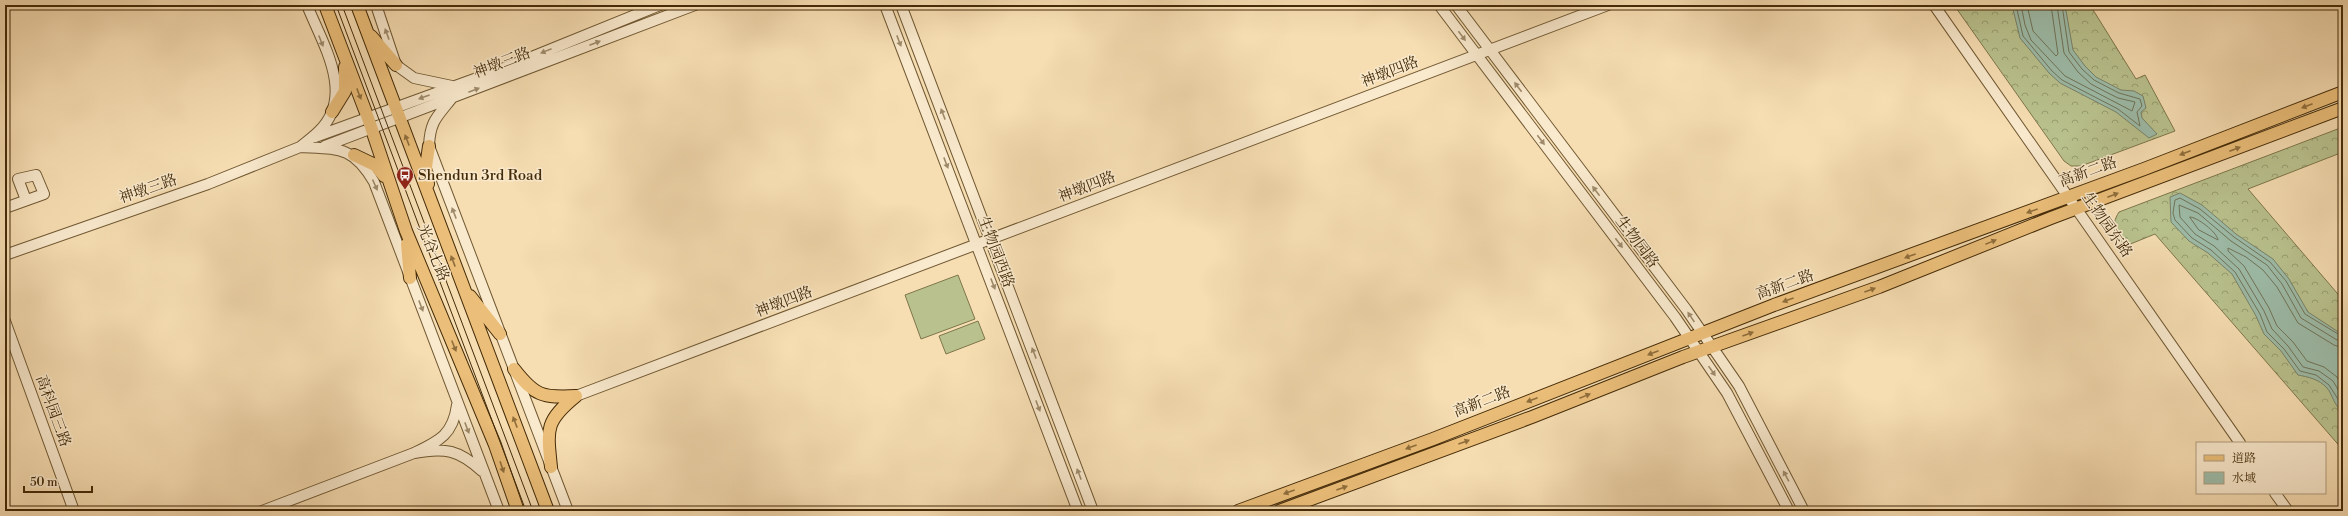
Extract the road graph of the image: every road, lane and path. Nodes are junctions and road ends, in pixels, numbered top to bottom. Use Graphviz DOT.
graph roads {
  1 [pos="306,5"];
  2 [pos="325,5"];
  3 [pos="357,5"];
  4 [pos="376,5"];
  5 [pos="660,5"];
  6 [pos="695,5"];
  7 [pos="886,5"];
  8 [pos="901,5"];
  9 [pos="1439,5"];
  10 [pos="1456,5"];
  11 [pos="1608,5"];
  12 [pos="1934,5"];
  13 [pos="366,31"];
  14 [pos="339,41"];
  15 [pos="1490,50"];
  16 [pos="1477,55"];
  17 [pos="396,65"];
  18 [pos="454,87"];
  19 [pos="2343,92"];
  20 [pos="452,98"];
  21 [pos="2343,108"];
  22 [pos="332,112"];
  23 [pos="397,113"];
  24 [pos="370,124"];
  25 [pos="310,139"];
  26 [pos="428,146"];
  27 [pos="300,147"];
  28 [pos="320,148"];
  29 [pos="354,155"];
  30 [pos="388,181"];
  31 [pos="2068,196"];
  32 [pos="429,199"];
  33 [pos="26,200"];
  34 [pos="5,208"];
  35 [pos="2077,209"];
  36 [pos="406,231"];
  37 [pos="991,240"];
  38 [pos="978,245"];
  39 [pos="5,255"];
  40 [pos="410,278"];
  41 [pos="463,286"];
  42 [pos="5,321"];
  43 [pos="500,334"];
  44 [pos="1702,334"];
  45 [pos="1689,338"];
  46 [pos="1711,347"];
  47 [pos="1698,352"];
  48 [pos="514,369"];
  49 [pos="576,396"];
  50 [pos="458,402"];
  51 [pos="2239,442"];
  52 [pos="414,453"];
  53 [pos="551,467"];
  54 [pos="485,474"];
  55 [pos="2276,494"];
  56 [pos="74,511"];
  57 [pos="262,511"];
  58 [pos="499,511"];
  59 [pos="518,511"];
  60 [pos="548,511"];
  61 [pos="568,511"];
  62 [pos="1078,511"];
  63 [pos="1093,511"];
  64 [pos="1238,511"];
  65 [pos="1279,511"];
  66 [pos="1789,511"];
  67 [pos="1804,511"];
  68 [pos="2288,511"];
  1 -- 22 [label="street, one-way"];
  2 -- 14 [label="main road, 光谷七路"];
  3 -- 13 [label="main road, 光谷七路"];
  17 -- 4 [label="street, one-way"];
  5 -- 18 [label="street, 神墩三路, one-way"];
  20 -- 6 [label="street, 神墩三路, one-way"];
  7 -- 38 [label="street, 生物园西路, one-way"];
  37 -- 8 [label="street, 生物园西路, one-way"];
  9 -- 16 [label="street, 生物园路, one-way"];
  10 -- 15 [label="street, 生物园路"];
  11 -- 15 [label="street, 神墩四路"];
  12 -- 31 [label="street, 生物园东路"];
  13 -- 17 [label="main road"];
  13 -- 23 [label="main road, 光谷七路"];
  14 -- 22 [label="main road"];
  14 -- 24 [label="main road, 光谷七路, one-way"];
  15 -- 16 [label="street, 神墩四路"];
  44 -- 15 [label="street, 生物园路, one-way"];
  16 -- 37 [label="street, 神墩四路"];
  16 -- 45 [label="street, 生物园路, one-way"];
  17 -- 18 [label="street"];
  18 -- 23 [label="street, 神墩三路, one-way"];
  19 -- 31 [label="main road, 高新二路, one-way"];
  20 -- 23 [label="street, 神墩三路"];
  20 -- 26 [label="street"];
  35 -- 21 [label="main road, 高新二路, one-way"];
  22 -- 25 [label="street"];
  23 -- 24 [label="street, 神墩三路"];
  32 -- 23 [label="main road, 光谷七路, one-way"];
  24 -- 25 [label="street, 神墩三路"];
  24 -- 28 [label="street, 神墩三路"];
  24 -- 30 [label="main road, 光谷七路"];
  25 -- 27 [label="street"];
  26 -- 32 [label="main road"];
  43 -- 26 [label="street, one-way"];
  27 -- 28 [label="street"];
  27 -- 39 [label="street, 神墩三路"];
  28 -- 29 [label="street"];
  29 -- 30 [label="main road"];
  29 -- 40 [label="street, one-way"];
  30 -- 36 [label="main road, 光谷七路"];
  31 -- 35 [label="street, 生物园东路"];
  31 -- 44 [label="main road, 高新二路, one-way"];
  41 -- 32 [label="main road, 光谷七路, one-way"];
  33 -- 34 [label="street"];
  46 -- 35 [label="main road, 高新二路, one-way"];
  35 -- 51 [label="street, 生物园东路"];
  36 -- 40 [label="main road"];
  36 -- 59 [label="main road, 光谷七路, one-way"];
  37 -- 38 [label="street, 神墩四路"];
  63 -- 37 [label="street, 生物园西路, one-way"];
  38 -- 49 [label="street, 神墩四路"];
  38 -- 62 [label="street, 生物园西路, one-way"];
  40 -- 50 [label="street, one-way"];
  41 -- 43 [label="main road"];
  60 -- 41 [label="main road, 光谷七路, one-way"];
  42 -- 56 [label="street, 高科园三路"];
  43 -- 48 [label="street"];
  44 -- 45 [label="main road, 高新二路"];
  44 -- 46 [label="street, 生物园路"];
  45 -- 47 [label="street, 生物园路"];
  45 -- 64 [label="main road, 高新二路, one-way"];
  46 -- 47 [label="main road, 高新二路"];
  67 -- 46 [label="street, 生物园路, one-way"];
  65 -- 47 [label="main road, 高新二路, one-way"];
  47 -- 66 [label="street, 生物园路, one-way"];
  48 -- 49 [label="main road"];
  48 -- 53 [label="street"];
  49 -- 53 [label="main road"];
  50 -- 52 [label="street"];
  50 -- 54 [label="street, one-way"];
  52 -- 54 [label="street"];
  52 -- 57 [label="street"];
  53 -- 61 [label="street"];
  54 -- 58 [label="street"];
  55 -- 68 [label="street"];
}
